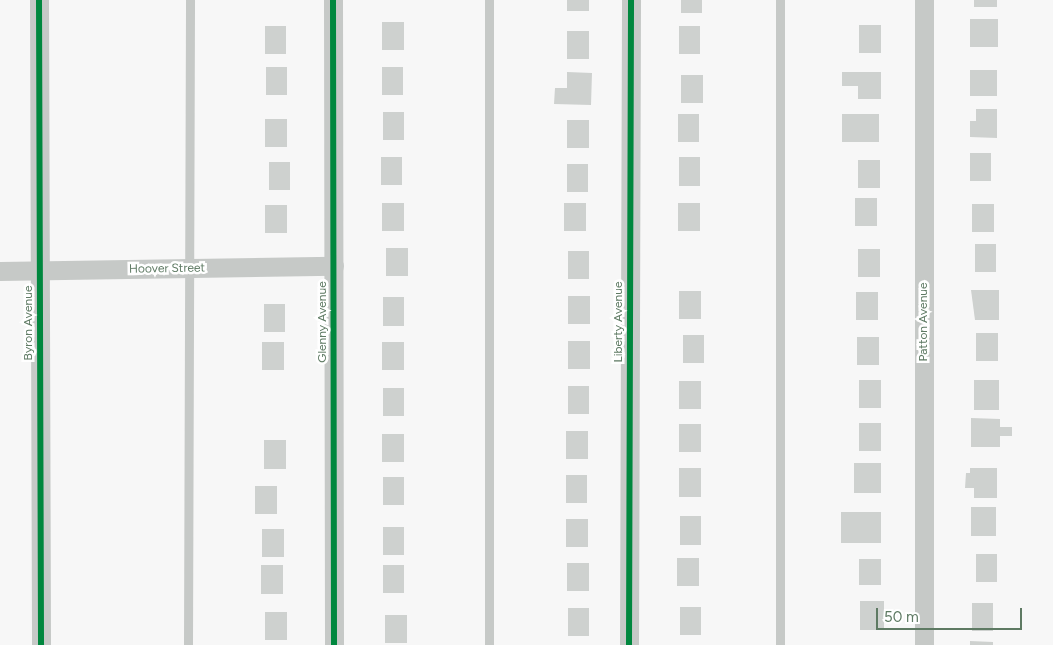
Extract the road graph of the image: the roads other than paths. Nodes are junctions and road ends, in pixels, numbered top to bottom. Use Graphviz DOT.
graph roads {
  1 [pos="39,0"];
  2 [pos="190,0"];
  3 [pos="333,0"];
  4 [pos="489,0"];
  5 [pos="631,0"];
  6 [pos="780,0"];
  7 [pos="924,0"];
  8 [pos="334,266"];
  9 [pos="187,269"];
  10 [pos="0,271"];
  11 [pos="40,271"];
  12 [pos="41,645"];
  13 [pos="188,645"];
  14 [pos="334,645"];
  15 [pos="489,645"];
  16 [pos="629,645"];
  17 [pos="780,645"];
  18 [pos="924,645"];
  1 -- 11 [label="street, Byron Avenue"];
  2 -- 9 [label="lane"];
  3 -- 8 [label="street, Glenny Avenue"];
  4 -- 15 [label="lane"];
  5 -- 16 [label="street, Liberty Avenue"];
  6 -- 17 [label="lane"];
  7 -- 18 [label="street, Patton Avenue"];
  8 -- 9 [label="street, Hoover Street"];
  8 -- 14 [label="street, Glenny Avenue"];
  9 -- 11 [label="street, Hoover Street"];
  9 -- 13 [label="lane"];
  10 -- 11 [label="street, Hoover Street"];
  11 -- 12 [label="street, Byron Avenue"];
}
